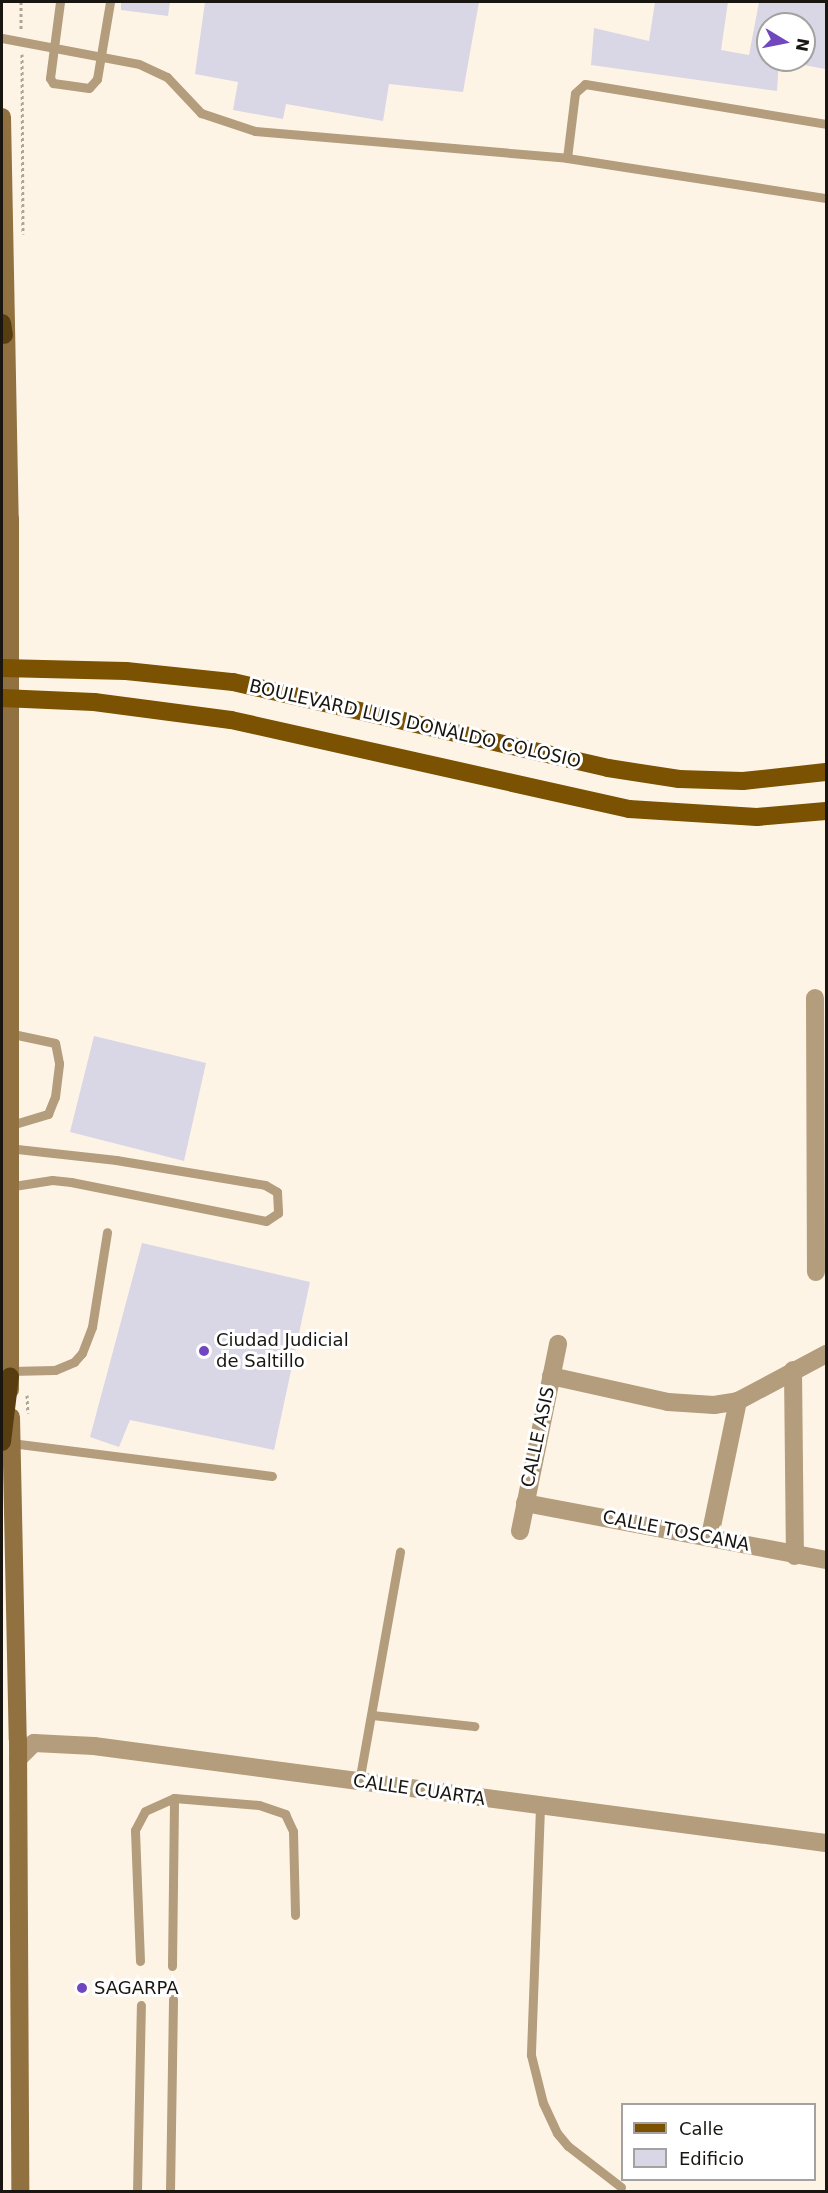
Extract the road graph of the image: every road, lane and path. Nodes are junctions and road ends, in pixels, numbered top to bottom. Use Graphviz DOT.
graph roads {
  1 [pos="60,2"];
  2 [pos="110,2"];
  3 [pos="2,38"];
  4 [pos="52,47"];
  5 [pos="100,56"];
  6 [pos="2,117"];
  7 [pos="826,124"];
  8 [pos="567,158"];
  9 [pos="826,198"];
  10 [pos="3,329"];
  11 [pos="10,519"];
  12 [pos="2,543"];
  13 [pos="5,668"];
  14 [pos="6,698"];
  15 [pos="826,771"];
  16 [pos="826,811"];
  17 [pos="815,998"];
  18 [pos="8,1033"];
  19 [pos="2,1070"];
  20 [pos="821,1071"];
  21 [pos="8,1120"];
  22 [pos="8,1148"];
  23 [pos="8,1187"];
  24 [pos="821,1224"];
  25 [pos="107,1232"];
  26 [pos="816,1272"];
  27 [pos="558,1344"];
  28 [pos="826,1354"];
  29 [pos="793,1370"];
  30 [pos="10,1374"];
  31 [pos="551,1376"];
  32 [pos="738,1401"];
  33 [pos="6,1442"];
  34 [pos="272,1476"];
  35 [pos="525,1503"];
  36 [pos="520,1531"];
  37 [pos="710,1536"];
  38 [pos="400,1552"];
  39 [pos="795,1556"];
  40 [pos="826,1560"];
  41 [pos="372,1715"];
  42 [pos="474,1726"];
  43 [pos="18,1758"];
  44 [pos="359,1782"];
  45 [pos="174,1798"];
  46 [pos="540,1807"];
  47 [pos="826,1843"];
  48 [pos="295,1915"];
  49 [pos="140,1961"];
  50 [pos="172,1966"];
  51 [pos="173,1999"];
  52 [pos="141,2006"];
  53 [pos="621,2187"];
  54 [pos="20,2192"];
  55 [pos="137,2192"];
  56 [pos="170,2192"];
  1 -- 4 [label="lane"];
  2 -- 5 [label="lane"];
  3 -- 4 [label="lane"];
  4 -- 5 [label="lane"];
  4 -- 5 [label="lane"];
  5 -- 8 [label="lane"];
  6 -- 10 [label="main road"];
  7 -- 8 [label="lane"];
  8 -- 9 [label="lane"];
  10 -- 11 [label="main road"];
  11 -- 12 [label="main road"];
  11 -- 13 [label="main road"];
  13 -- 14 [label="main road"];
  13 -- 15 [label="main road, BOULEVARD LUIS DONALDO COLOSIO"];
  14 -- 16 [label="main road, BOULEVARD LUIS DONALDO COLOSIO"];
  14 -- 18 [label="main road"];
  17 -- 20 [label="street"];
  18 -- 21 [label="main road"];
  18 -- 21 [label="lane"];
  19 -- 21 [label="main road"];
  20 -- 24 [label="street"];
  21 -- 22 [label="main road"];
  22 -- 23 [label="main road"];
  22 -- 23 [label="lane"];
  23 -- 30 [label="main road"];
  24 -- 26 [label="street"];
  25 -- 30 [label="lane"];
  27 -- 31 [label="street, CALLE ASIS"];
  28 -- 29 [label="street"];
  29 -- 32 [label="street"];
  29 -- 39 [label="street"];
  30 -- 33 [label="highway"];
  31 -- 32 [label="street"];
  31 -- 35 [label="street, CALLE ASIS"];
  32 -- 37 [label="street"];
  33 -- 34 [label="lane"];
  33 -- 43 [label="main road"];
  35 -- 36 [label="street, CALLE ASIS"];
  35 -- 37 [label="street, CALLE TOSCANA"];
  37 -- 39 [label="street, CALLE TOSCANA"];
  38 -- 41 [label="lane"];
  39 -- 40 [label="street, CALLE TOSCANA"];
  41 -- 42 [label="lane"];
  41 -- 44 [label="lane"];
  43 -- 44 [label="street, CALLE CUARTA"];
  43 -- 54 [label="main road"];
  44 -- 46 [label="street, CALLE CUARTA"];
  45 -- 48 [label="lane"];
  45 -- 49 [label="lane"];
  45 -- 50 [label="lane"];
  46 -- 47 [label="street, CALLE CUARTA"];
  46 -- 53 [label="lane"];
  51 -- 56 [label="lane"];
  52 -- 55 [label="lane"];
}
